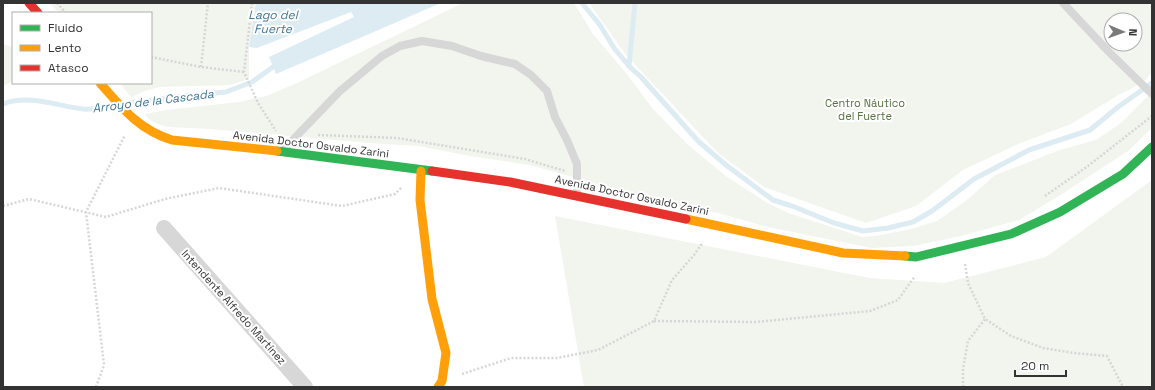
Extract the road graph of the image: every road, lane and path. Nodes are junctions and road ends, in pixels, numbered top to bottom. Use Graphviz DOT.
graph roads {
  1 [pos="29,3"];
  2 [pos="57,3"];
  3 [pos="208,3"];
  4 [pos="252,3"];
  5 [pos="1063,3"];
  6 [pos="37,12"];
  7 [pos="65,12"];
  8 [pos="152,57"];
  9 [pos="201,67"];
  10 [pos="244,72"];
  11 [pos="101,84"];
  12 [pos="1152,94"];
  13 [pos="1152,116"];
  14 [pos="133,119"];
  15 [pos="269,131"];
  16 [pos="299,133"];
  17 [pos="1152,147"];
  18 [pos="282,151"];
  19 [pos="421,171"];
  20 [pos="577,175"];
  21 [pos="577,195"];
  22 [pos="1040,200"];
  23 [pos="3,206"];
  24 [pos="86,212"];
  25 [pos="715,225"];
  26 [pos="164,228"];
  27 [pos="962,246"];
  28 [pos="916,274"];
  29 [pos="985,319"];
  30 [pos="654,322"];
  31 [pos="440,384"];
  32 [pos="96,387"];
  33 [pos="305,387"];
  34 [pos="963,387"];
  35 [pos="1123,387"];
  1 -- 6 [label="main road"];
  2 -- 7 [label="path"];
  3 -- 9 [label="path"];
  4 -- 10 [label="path"];
  5 -- 12 [label="lane"];
  8 -- 9 [label="path"];
  9 -- 10 [label="path"];
  10 -- 15 [label="path"];
  11 -- 14 [label="main road, Avenida Doctor Osvaldo Zarini"];
  13 -- 22 [label="path"];
  14 -- 18 [label="main road, Avenida Doctor Osvaldo Zarini"];
  14 -- 24 [label="path"];
  16 -- 18 [label="lane"];
  16 -- 20 [label="path"];
  16 -- 20 [label="lane"];
  17 -- 27 [label="main road, Avenida Doctor Osvaldo Zarini"];
  18 -- 19 [label="main road, Avenida Doctor Osvaldo Zarini"];
  19 -- 21 [label="main road, Avenida Doctor Osvaldo Zarini"];
  19 -- 24 [label="path"];
  19 -- 31 [label="main road"];
  20 -- 21 [label="lane"];
  21 -- 25 [label="main road, Avenida Doctor Osvaldo Zarini"];
  23 -- 24 [label="path"];
  24 -- 32 [label="path"];
  25 -- 27 [label="main road, Avenida Doctor Osvaldo Zarini"];
  25 -- 30 [label="path"];
  26 -- 33 [label="street, Intendente Alfredo Martínez"];
  27 -- 29 [label="path"];
  28 -- 30 [label="path"];
  29 -- 34 [label="path"];
  29 -- 35 [label="path"];
  30 -- 31 [label="path"];
}
